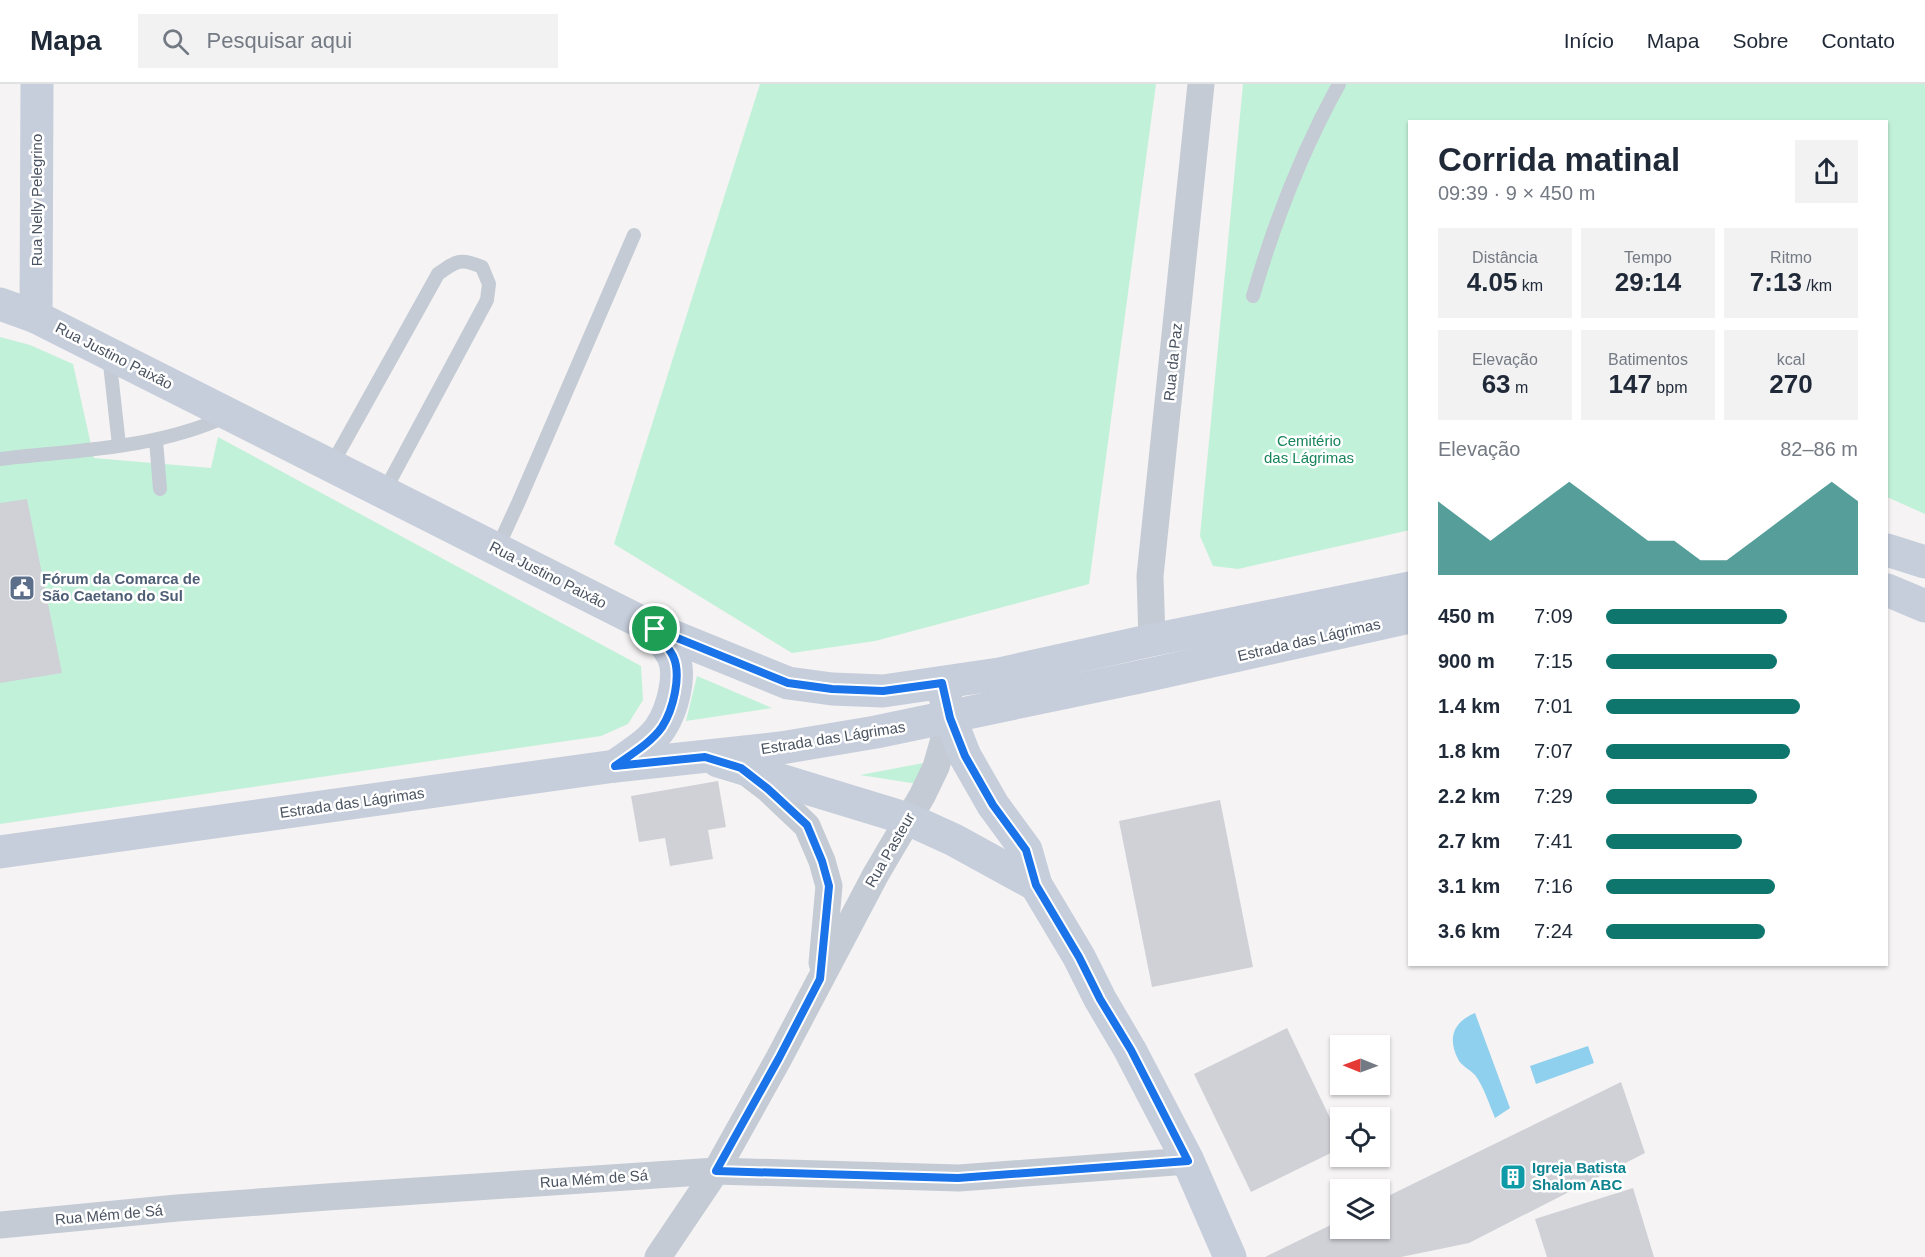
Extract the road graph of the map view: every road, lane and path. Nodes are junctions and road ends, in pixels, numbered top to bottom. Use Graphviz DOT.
graph roads {
  1 [pos="37,84"];
  2 [pos="1202,84"];
  3 [pos="1339,84"];
  4 [pos="634,235"];
  5 [pos="1253,296"];
  6 [pos="0,304"];
  7 [pos="36,317"];
  8 [pos="109,354"];
  9 [pos="229,414"];
  10 [pos="156,440"];
  11 [pos="119,446"];
  12 [pos="0,459"];
  13 [pos="331,466"];
  14 [pos="160,489"];
  15 [pos="384,492"];
  16 [pos="497,549"];
  17 [pos="1888,550"];
  18 [pos="1925,562"];
  19 [pos="1408,588"];
  20 [pos="1888,590"];
  21 [pos="1925,606"];
  22 [pos="1408,617"];
  23 [pos="655,629"];
  24 [pos="1152,640"];
  25 [pos="942,683"];
  26 [pos="950,718"];
  27 [pos="705,757"];
  28 [pos="615,766"];
  29 [pos="741,768"];
  30 [pos="908,819"];
  31 [pos="0,852"];
  32 [pos="1036,885"];
  33 [pos="820,979"];
  34 [pos="1188,1161"];
  35 [pos="716,1171"];
  36 [pos="0,1225"];
  37 [pos="658,1257"];
  38 [pos="1230,1257"];
  1 -- 7 [label="main road, Rua Nelly Pelegrino"];
  2 -- 24 [label="street, Rua da Paz"];
  3 -- 5 [label="lane"];
  4 -- 16 [label="lane"];
  6 -- 7 [label="main road, Rua Justino Paixão"];
  7 -- 8 [label="main road, Rua Justino Paixão"];
  8 -- 9 [label="main road, Rua Justino Paixão"];
  8 -- 11 [label="lane"];
  9 -- 10 [label="lane"];
  9 -- 13 [label="main road, Rua Justino Paixão"];
  10 -- 11 [label="lane"];
  10 -- 14 [label="lane"];
  11 -- 12 [label="lane"];
  13 -- 15 [label="main road, Rua Justino Paixão"];
  13 -- 15 [label="lane"];
  15 -- 16 [label="main road, Rua Justino Paixão"];
  16 -- 23 [label="main road, Rua Justino Paixão"];
  17 -- 18 [label="main road"];
  19 -- 24 [label="main road, Estrada das Lágrimas"];
  20 -- 21 [label="main road"];
  22 -- 26 [label="main road, Estrada das Lágrimas"];
  23 -- 25 [label="main road, Rua Justino Paixão"];
  23 -- 28 [label="main road"];
  24 -- 25 [label="main road, Estrada das Lágrimas"];
  25 -- 26 [label="main road"];
  26 -- 27 [label="main road, Estrada das Lágrimas"];
  26 -- 30 [label="street, Rua Pasteur"];
  26 -- 32 [label="main road"];
  27 -- 28 [label="main road, Estrada das Lágrimas"];
  27 -- 29 [label="main road"];
  28 -- 31 [label="main road, Estrada das Lágrimas"];
  29 -- 30 [label="main road"];
  29 -- 33 [label="street, Rua Pasteur"];
  30 -- 32 [label="main road"];
  30 -- 33 [label="street, Rua Pasteur"];
  32 -- 34 [label="main road"];
  33 -- 35 [label="street, Rua Pasteur"];
  34 -- 35 [label="street, Rua Mém de Sá"];
  34 -- 38 [label="main road"];
  35 -- 36 [label="street, Rua Mém de Sá"];
  35 -- 37 [label="street, Rua Pasteur"];
}
